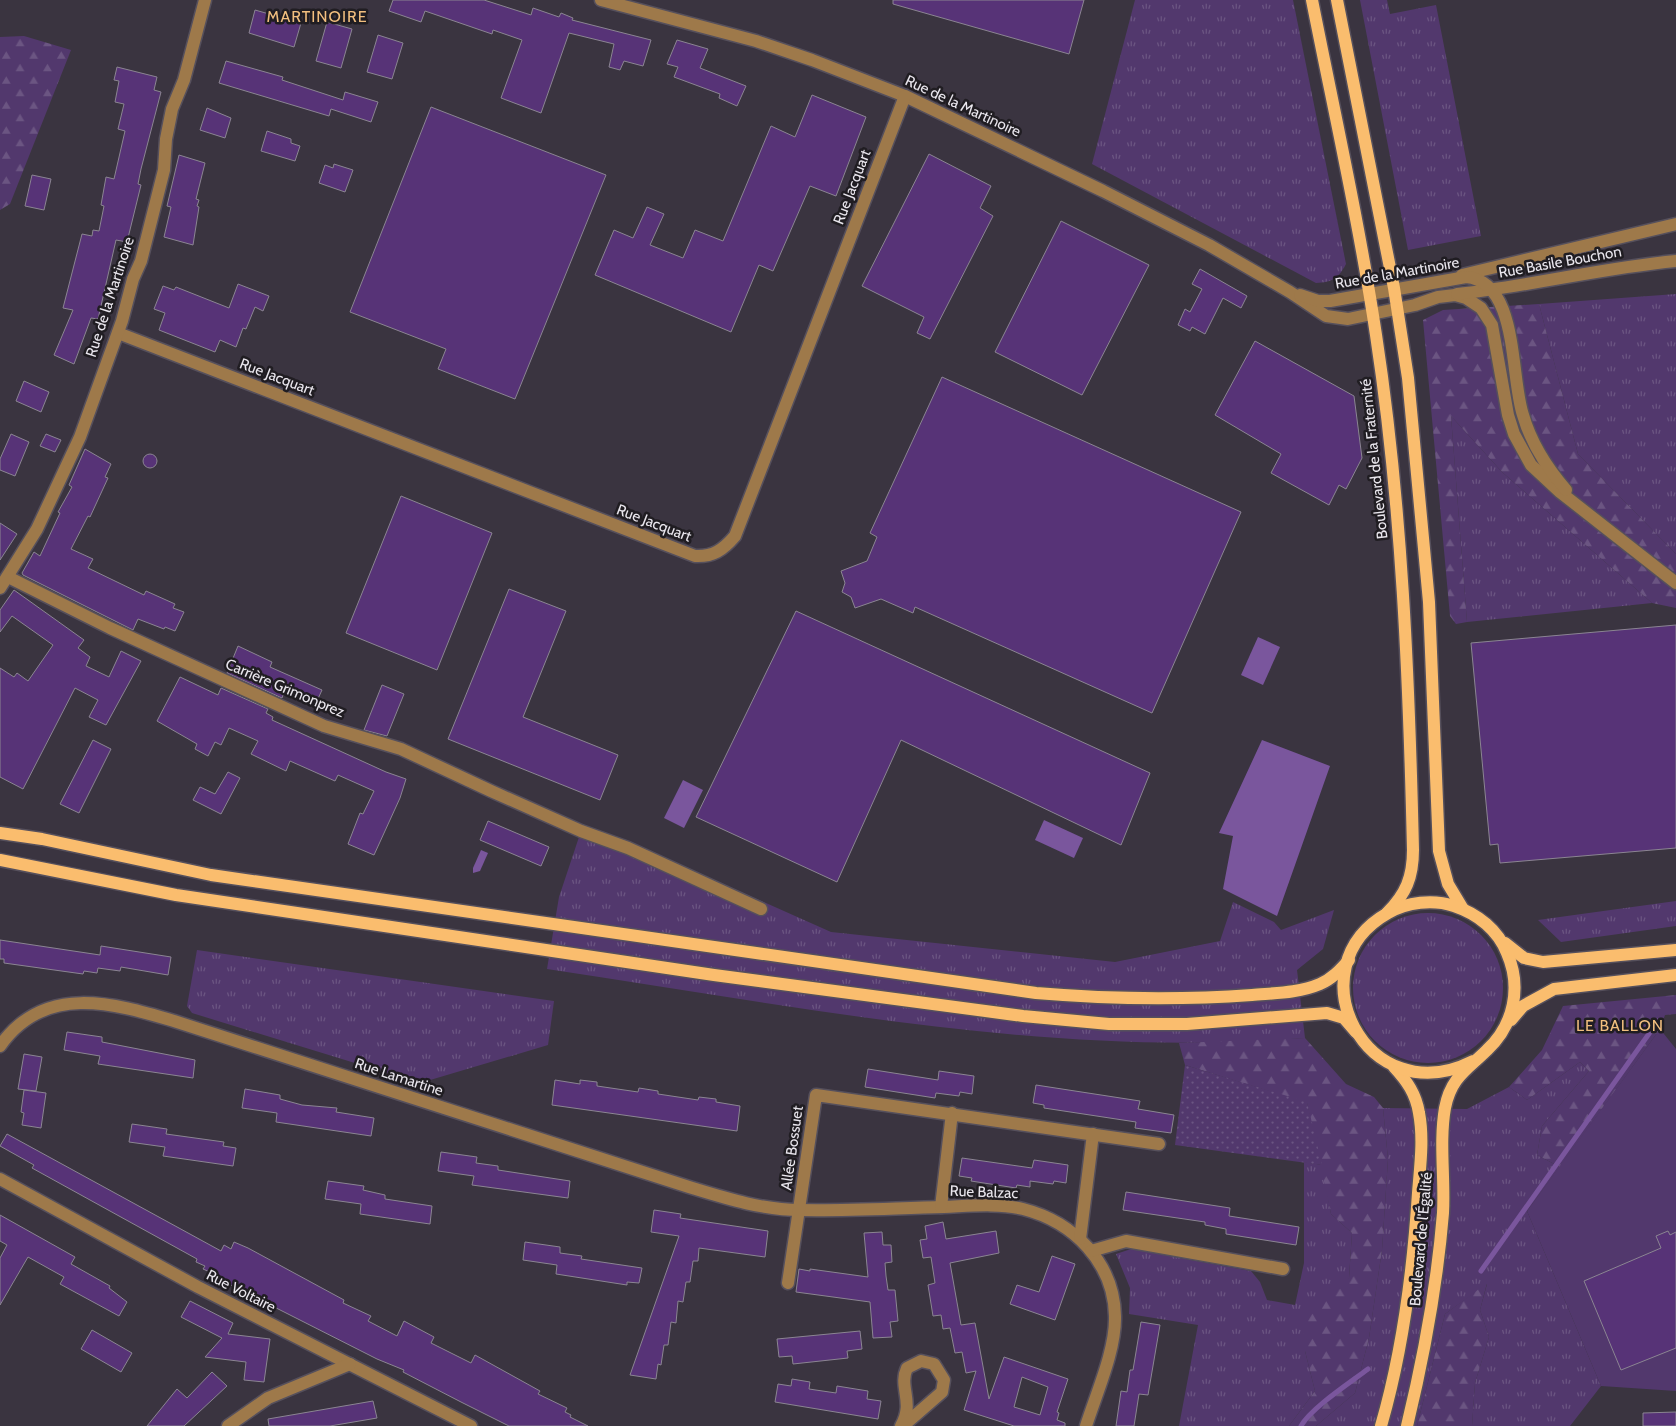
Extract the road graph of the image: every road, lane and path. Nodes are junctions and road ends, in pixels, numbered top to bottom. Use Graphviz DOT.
graph roads {
  1 [pos="206,0"];
  2 [pos="602,0"];
  3 [pos="1312,0"];
  4 [pos="1337,0"];
  5 [pos="905,96"];
  6 [pos="1676,224"];
  7 [pos="1676,261"];
  8 [pos="1453,278"];
  9 [pos="1394,288"];
  10 [pos="1493,290"];
  11 [pos="1290,292"];
  12 [pos="1370,292"];
  13 [pos="1449,295"];
  14 [pos="1397,309"];
  15 [pos="1373,313"];
  16 [pos="118,333"];
  17 [pos="1592,517"];
  18 [pos="8,577"];
  19 [pos="1676,583"];
  20 [pos="0,588"];
  21 [pos="0,833"];
  22 [pos="0,860"];
  23 [pos="761,909"];
  24 [pos="1463,909"];
  25 [pos="1388,913"];
  26 [pos="1497,936"];
  27 [pos="1676,950"];
  28 [pos="1348,960"];
  29 [pos="1676,975"];
  30 [pos="1503,1030"];
  31 [pos="1356,1032"];
  32 [pos="0,1046"];
  33 [pos="1473,1061"];
  34 [pos="1392,1065"];
  35 [pos="952,1113"];
  36 [pos="1093,1134"];
  37 [pos="1159,1144"];
  38 [pos="0,1179"];
  39 [pos="942,1207"];
  40 [pos="799,1210"];
  41 [pos="1080,1239"];
  42 [pos="1091,1251"];
  43 [pos="1283,1269"];
  44 [pos="788,1283"];
  45 [pos="350,1364"];
  46 [pos="228,1426"];
  47 [pos="471,1426"];
  48 [pos="902,1426"];
  49 [pos="1086,1426"];
  50 [pos="1381,1426"];
  51 [pos="1407,1426"];
  1 -- 16 [label="street, Rue de la Martinoire"];
  2 -- 5 [label="street, Rue de la Martinoire"];
  3 -- 12 [label="main road, Boulevard de la Fraternité"];
  4 -- 9 [label="main road"];
  5 -- 11 [label="street, Rue de la Martinoire"];
  5 -- 16 [label="street, Rue Jacquart"];
  6 -- 8 [label="street, Rue Basile Bouchon"];
  7 -- 10 [label="street, Rue Basile Bouchon"];
  8 -- 9 [label="street, Rue de la Martinoire"];
  8 -- 10 [label="street, Rue de la Martinoire"];
  9 -- 12 [label="street, Rue de la Martinoire"];
  9 -- 14 [label="main road"];
  10 -- 13 [label="street, Rue Basile Bouchon"];
  10 -- 17 [label="street, Rue de la Martinoire"];
  11 -- 12 [label="street, Rue de la Martinoire"];
  11 -- 15 [label="street, Rue de la Martinoire"];
  12 -- 15 [label="main road, Boulevard de la Fraternité"];
  13 -- 14 [label="street, Rue de la Martinoire"];
  13 -- 17 [label="street, Rue de la Martinoire"];
  14 -- 15 [label="street, Rue de la Martinoire"];
  14 -- 24 [label="main road"];
  15 -- 25 [label="main road, Boulevard de la Fraternité"];
  16 -- 18 [label="street, Rue de la Martinoire"];
  17 -- 19 [label="street, Rue de la Martinoire"];
  18 -- 20 [label="street, Rue de la Martinoire"];
  18 -- 23 [label="street, Carrière Grimonprez"];
  21 -- 28 [label="main road"];
  22 -- 31 [label="main road"];
  24 -- 25 [label="main road, Boulevard de l'Égalité"];
  24 -- 26 [label="main road, Boulevard de l'Égalité"];
  25 -- 28 [label="main road, Boulevard de l'Égalité"];
  26 -- 27 [label="main road"];
  26 -- 30 [label="main road, Boulevard de l'Égalité"];
  28 -- 31 [label="main road, Boulevard de l'Égalité"];
  29 -- 30 [label="main road"];
  30 -- 33 [label="main road, Boulevard de l'Égalité"];
  31 -- 34 [label="main road, Boulevard de l'Égalité"];
  32 -- 40 [label="street, Rue Lamartine"];
  33 -- 34 [label="main road, Boulevard de l'Égalité"];
  33 -- 51 [label="main road, Boulevard de l'Égalité"];
  34 -- 50 [label="main road, Boulevard de l'Égalité"];
  35 -- 36 [label="street, Allée Bossuet"];
  35 -- 39 [label="street"];
  35 -- 40 [label="street, Allée Bossuet"];
  36 -- 37 [label="street, Allée Bossuet"];
  36 -- 41 [label="street"];
  38 -- 45 [label="street, Rue Voltaire"];
  39 -- 40 [label="street, Rue Balzac"];
  39 -- 41 [label="street, Rue Balzac"];
  40 -- 44 [label="street, Allée Bossuet"];
  41 -- 42 [label="street, Rue Balzac"];
  42 -- 43 [label="street"];
  42 -- 49 [label="street, Rue Balzac"];
  45 -- 46 [label="street"];
  45 -- 47 [label="street, Rue Voltaire"];
  48 -- 48 [label="street"];
}
